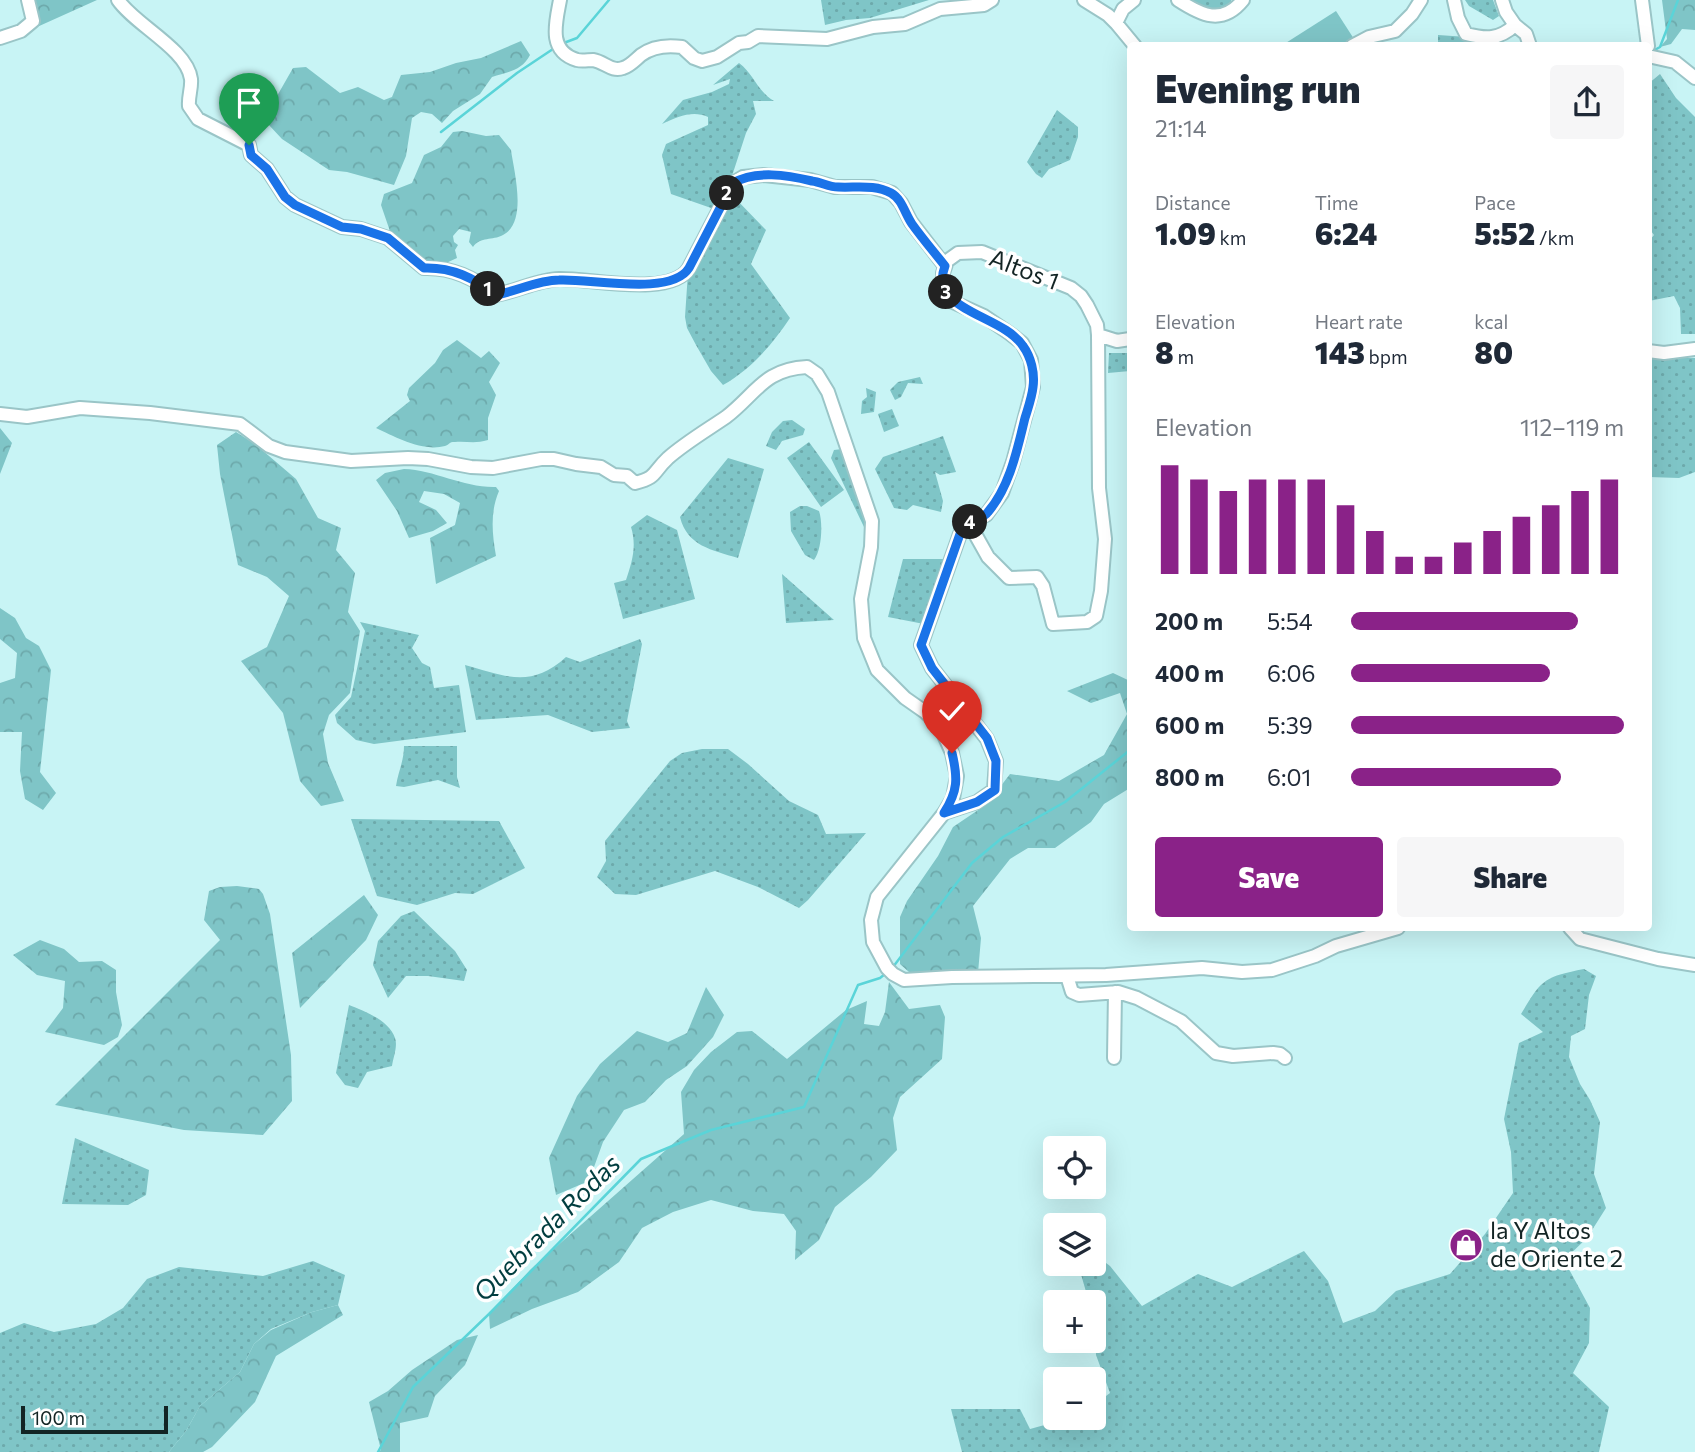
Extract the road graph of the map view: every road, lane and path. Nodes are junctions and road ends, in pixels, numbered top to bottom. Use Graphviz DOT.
graph roads {
  1 [pos="28,0"];
  2 [pos="118,0"];
  3 [pos="560,0"];
  4 [pos="992,0"];
  5 [pos="1084,0"];
  6 [pos="1134,0"];
  7 [pos="1178,0"];
  8 [pos="1243,0"];
  9 [pos="1421,0"];
  10 [pos="1454,0"];
  11 [pos="1502,0"];
  12 [pos="1642,0"];
  13 [pos="1116,23"];
  14 [pos="1514,25"];
  15 [pos="0,38"];
  16 [pos="1132,42"];
  17 [pos="1360,42"];
  18 [pos="1529,42"];
  19 [pos="1647,42"];
  20 [pos="1652,57"];
  21 [pos="1695,78"];
  22 [pos="945,266"];
  23 [pos="1098,335"];
  24 [pos="1127,339"];
  25 [pos="1695,348"];
  26 [pos="1652,352"];
  27 [pos="0,414"];
  28 [pos="970,525"];
  29 [pos="944,813"];
  30 [pos="1388,931"];
  31 [pos="1573,931"];
  32 [pos="1695,965"];
  33 [pos="1066,976"];
  34 [pos="1115,992"];
  35 [pos="1114,1058"];
  36 [pos="1285,1058"];
  1 -- 15 [label="street"];
  2 -- 22 [label="street"];
  3 -- 4 [label="street"];
  5 -- 13 [label="street"];
  6 -- 13 [label="street"];
  7 -- 8 [label="street"];
  9 -- 17 [label="street"];
  10 -- 14 [label="street"];
  11 -- 14 [label="street"];
  12 -- 19 [label="street"];
  13 -- 16 [label="street"];
  14 -- 18 [label="street"];
  20 -- 21 [label="street"];
  22 -- 23 [label="street, Altos 1"];
  22 -- 28 [label="street"];
  23 -- 24 [label="street"];
  23 -- 28 [label="street"];
  25 -- 26 [label="street"];
  27 -- 29 [label="street"];
  28 -- 29 [label="street"];
  29 -- 33 [label="street"];
  30 -- 33 [label="street"];
  31 -- 32 [label="street"];
  33 -- 34 [label="street"];
  34 -- 35 [label="street"];
  34 -- 36 [label="street"];
}
